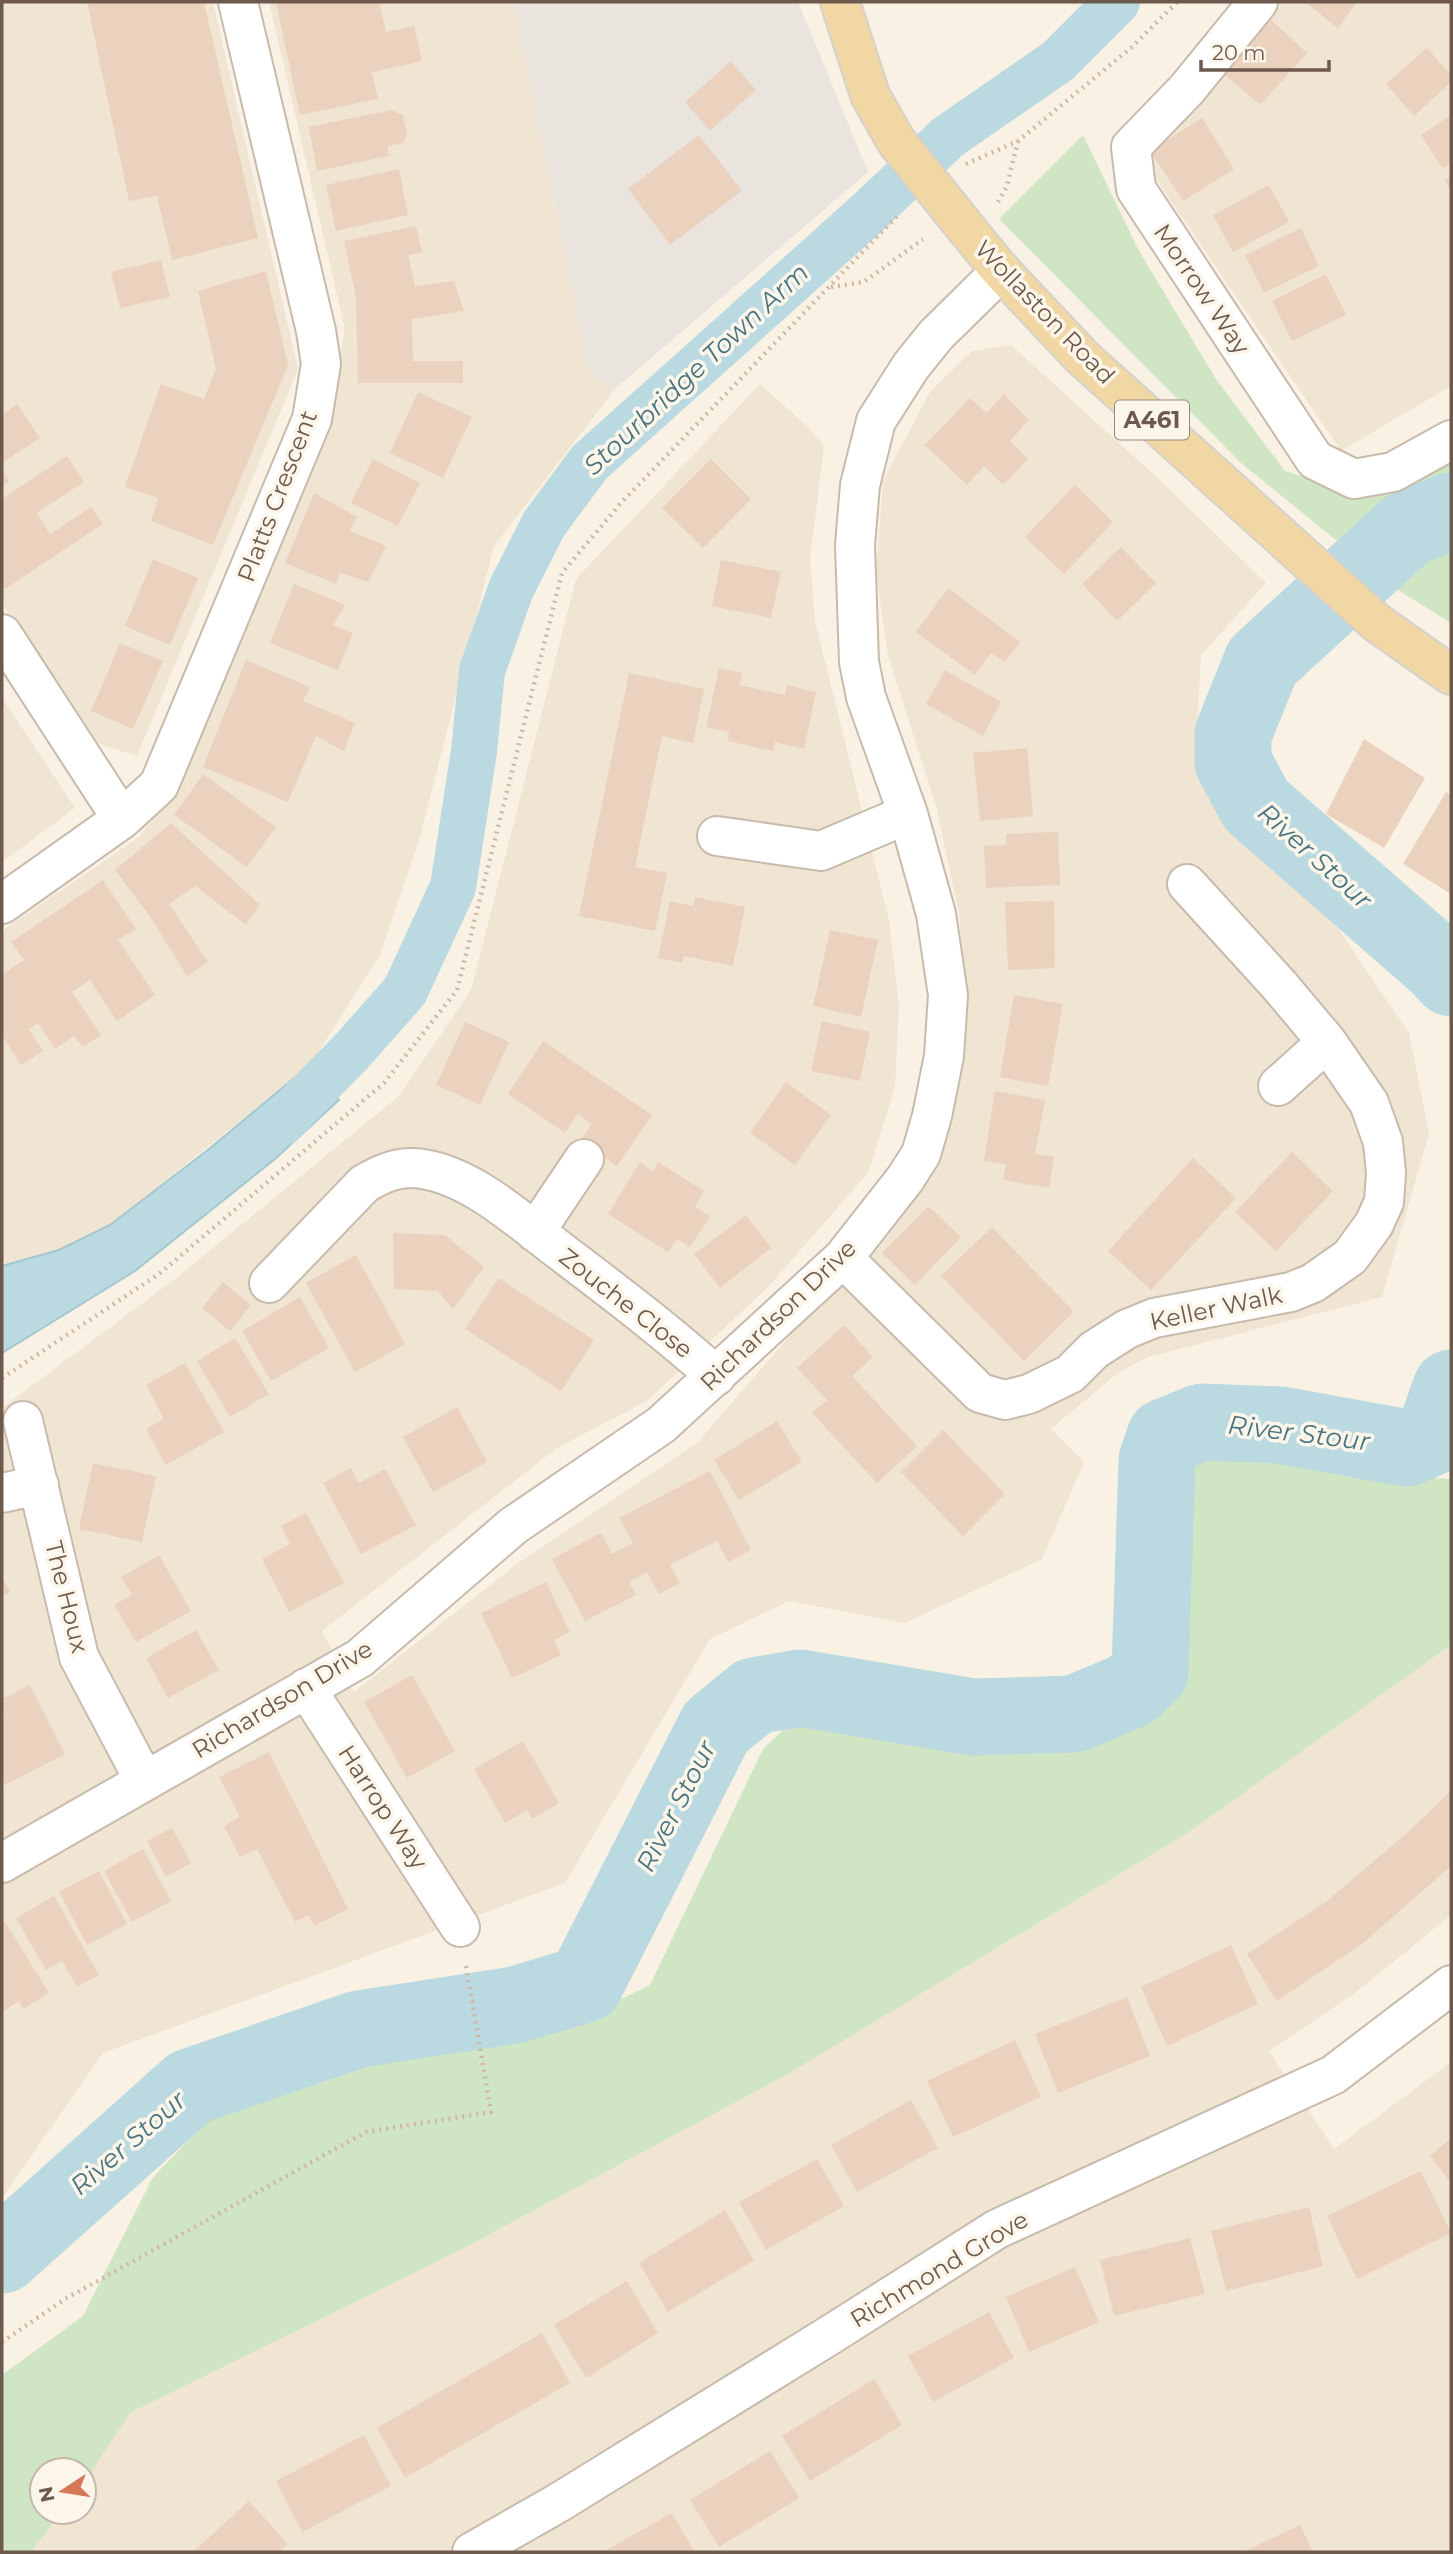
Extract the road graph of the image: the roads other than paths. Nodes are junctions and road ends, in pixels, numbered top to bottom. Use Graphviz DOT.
graph roads {
  1 [pos="239,2"];
  2 [pos="840,2"];
  3 [pos="1258,2"];
  4 [pos="1001,271"];
  5 [pos="1451,440"];
  6 [pos="2,634"];
  7 [pos="1451,675"];
  8 [pos="908,814"];
  9 [pos="122,819"];
  10 [pos="717,836"];
  11 [pos="1187,884"];
  12 [pos="2,904"];
  13 [pos="1326,1042"];
  14 [pos="1278,1086"];
  15 [pos="584,1159"];
  16 [pos="535,1232"];
  17 [pos="843,1258"];
  18 [pos="269,1283"];
  19 [pos="716,1376"];
  20 [pos="23,1421"];
  21 [pos="39,1485"];
  22 [pos="2,1493"];
  23 [pos="306,1688"];
  24 [pos="144,1780"];
  25 [pos="2,1863"];
  26 [pos="460,1927"];
  27 [pos="1451,1986"];
  28 [pos="472,2552"];
  1 -- 9 [label="street, Platts Crescent"];
  2 -- 4 [label="main road, Wollaston Road / A461, bridge"];
  3 -- 5 [label="street, Morrow Way"];
  4 -- 7 [label="main road, Wollaston Road / A461"];
  4 -- 8 [label="street, Richardson Drive"];
  6 -- 9 [label="street"];
  8 -- 10 [label="street"];
  8 -- 17 [label="street, Richardson Drive"];
  9 -- 12 [label="street, Platts Crescent"];
  11 -- 13 [label="street, Keller Walk"];
  13 -- 14 [label="street"];
  13 -- 17 [label="street, Keller Walk"];
  15 -- 16 [label="street, Zouche Close"];
  16 -- 18 [label="street, Zouche Close"];
  16 -- 19 [label="street, Zouche Close"];
  17 -- 19 [label="street, Richardson Drive"];
  19 -- 23 [label="street, Richardson Drive"];
  20 -- 21 [label="street, The Houx"];
  21 -- 22 [label="street"];
  21 -- 24 [label="street, The Houx"];
  23 -- 24 [label="street, Richardson Drive"];
  23 -- 26 [label="street, Harrop Way"];
  24 -- 25 [label="street, Richardson Drive"];
  27 -- 28 [label="street, Richmond Grove"];
}
